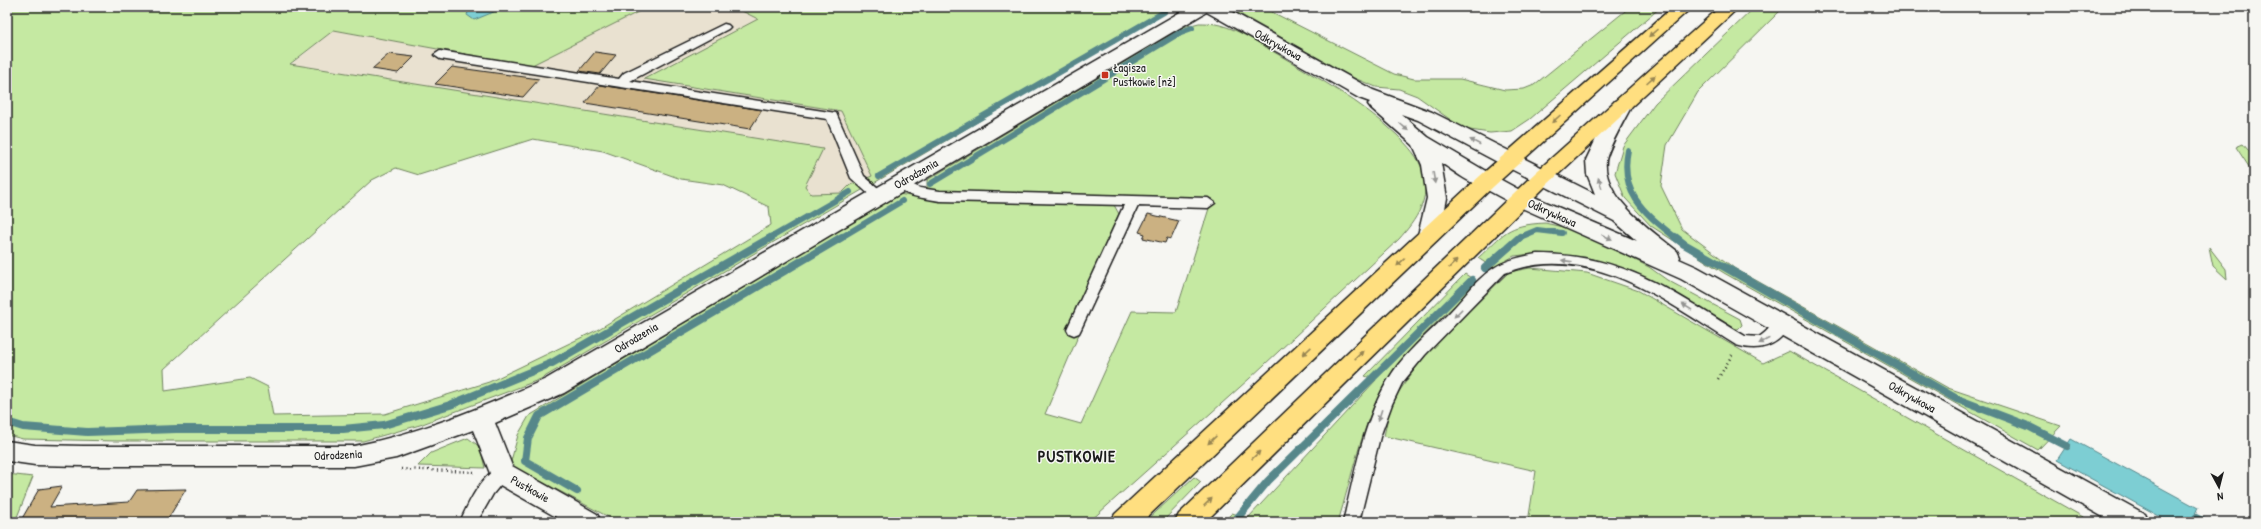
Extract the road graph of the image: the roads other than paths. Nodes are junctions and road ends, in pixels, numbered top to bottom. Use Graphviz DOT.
graph roads {
  1 [pos="1202,7"];
  2 [pos="1211,7"];
  3 [pos="1683,7"];
  4 [pos="1730,7"];
  5 [pos="724,27"];
  6 [pos="440,55"];
  7 [pos="622,83"];
  8 [pos="1366,94"];
  9 [pos="1622,105"];
  10 [pos="1421,142"];
  11 [pos="1510,160"];
  12 [pos="1543,177"];
  13 [pos="1487,181"];
  14 [pos="900,183"];
  15 [pos="879,196"];
  16 [pos="1520,199"];
  17 [pos="1133,201"];
  18 [pos="1208,203"];
  19 [pos="1621,216"];
  20 [pos="1429,235"];
  21 [pos="1689,273"];
  22 [pos="1783,325"];
  23 [pos="1074,329"];
  24 [pos="481,418"];
  25 [pos="7,452"];
  26 [pos="502,474"];
  27 [pos="468,522"];
  28 [pos="588,522"];
  29 [pos="1124,522"];
  30 [pos="1188,522"];
  31 [pos="1351,522"];
  32 [pos="2136,522"];
  1 -- 14 [label="street, Odrodzenia"];
  2 -- 8 [label="street, Odkrywkowa"];
  3 -- 11 [label="main road, one-way"];
  9 -- 4 [label="main road, one-way"];
  5 -- 7 [label="lane"];
  6 -- 7 [label="lane"];
  7 -- 15 [label="lane"];
  8 -- 10 [label="street, Odkrywkowa, one-way"];
  11 -- 8 [label="street, Odkrywkowa, one-way"];
  9 -- 12 [label="main road"];
  19 -- 9 [label="street, Odkrywkowa, one-way"];
  10 -- 13 [label="street, Odkrywkowa"];
  10 -- 20 [label="street, Odkrywkowa, one-way"];
  11 -- 12 [label="street, Odkrywkowa"];
  11 -- 13 [label="main road"];
  12 -- 16 [label="main road"];
  12 -- 19 [label="street, Odkrywkowa"];
  13 -- 16 [label="street, Odkrywkowa"];
  13 -- 20 [label="main road"];
  14 -- 15 [label="street, Odrodzenia"];
  14 -- 17 [label="lane"];
  15 -- 24 [label="street, Odrodzenia"];
  16 -- 21 [label="street, Odkrywkowa, one-way"];
  30 -- 16 [label="main road, one-way"];
  17 -- 18 [label="lane"];
  17 -- 23 [label="lane"];
  19 -- 21 [label="street, Odkrywkowa"];
  20 -- 29 [label="main road, one-way"];
  21 -- 22 [label="street, Odkrywkowa"];
  22 -- 31 [label="lane, one-way"];
  22 -- 32 [label="street, Odkrywkowa"];
  24 -- 25 [label="street, Odrodzenia"];
  24 -- 26 [label="street, Pustkowie"];
  26 -- 27 [label="lane"];
  26 -- 28 [label="street, Pustkowie"];
}
